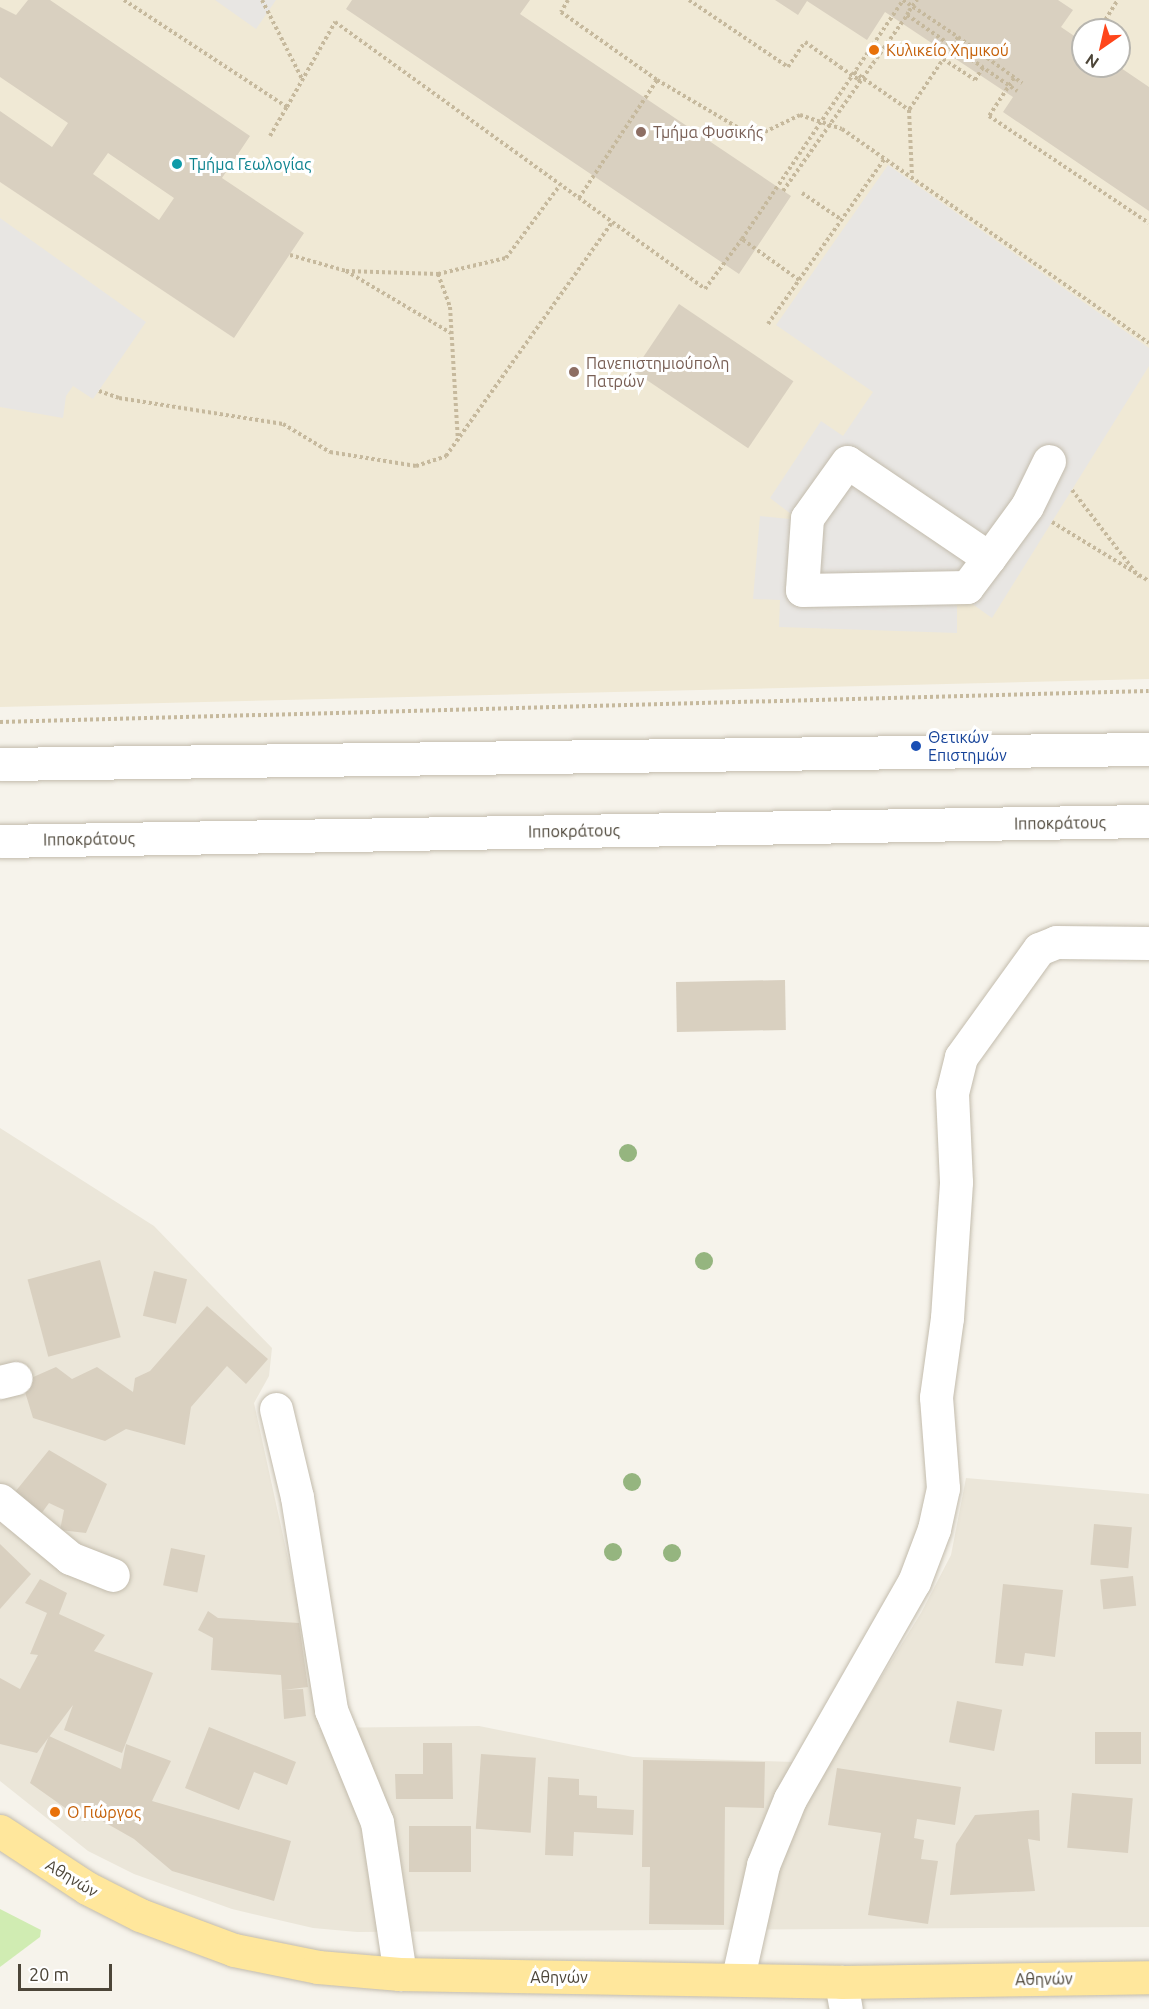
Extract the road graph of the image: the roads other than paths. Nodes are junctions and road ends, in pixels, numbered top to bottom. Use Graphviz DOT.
graph roads {
  1 [pos="1049,461"];
  2 [pos="989,558"];
  3 [pos="1149,749"];
  4 [pos="0,764"];
  5 [pos="1149,821"];
  6 [pos="0,841"];
  7 [pos="1149,943"];
  8 [pos="276,1408"];
  9 [pos="0,1500"];
  10 [pos="113,1575"];
  11 [pos="0,1831"];
  12 [pos="400,1974"];
  13 [pos="738,1977"];
  14 [pos="1149,1977"];
  15 [pos="844,1995"];
  1 -- 2 [label="street"];
  2 -- 2 [label="street"];
  3 -- 4 [label="street"];
  5 -- 6 [label="street, Ιπποκράτους"];
  7 -- 13 [label="street"];
  8 -- 12 [label="street"];
  9 -- 10 [label="street"];
  11 -- 12 [label="main road, Αθηνών"];
  12 -- 13 [label="main road, Αθηνών"];
  13 -- 15 [label="main road, Αθηνών"];
  14 -- 15 [label="main road, Αθηνών"];
}
